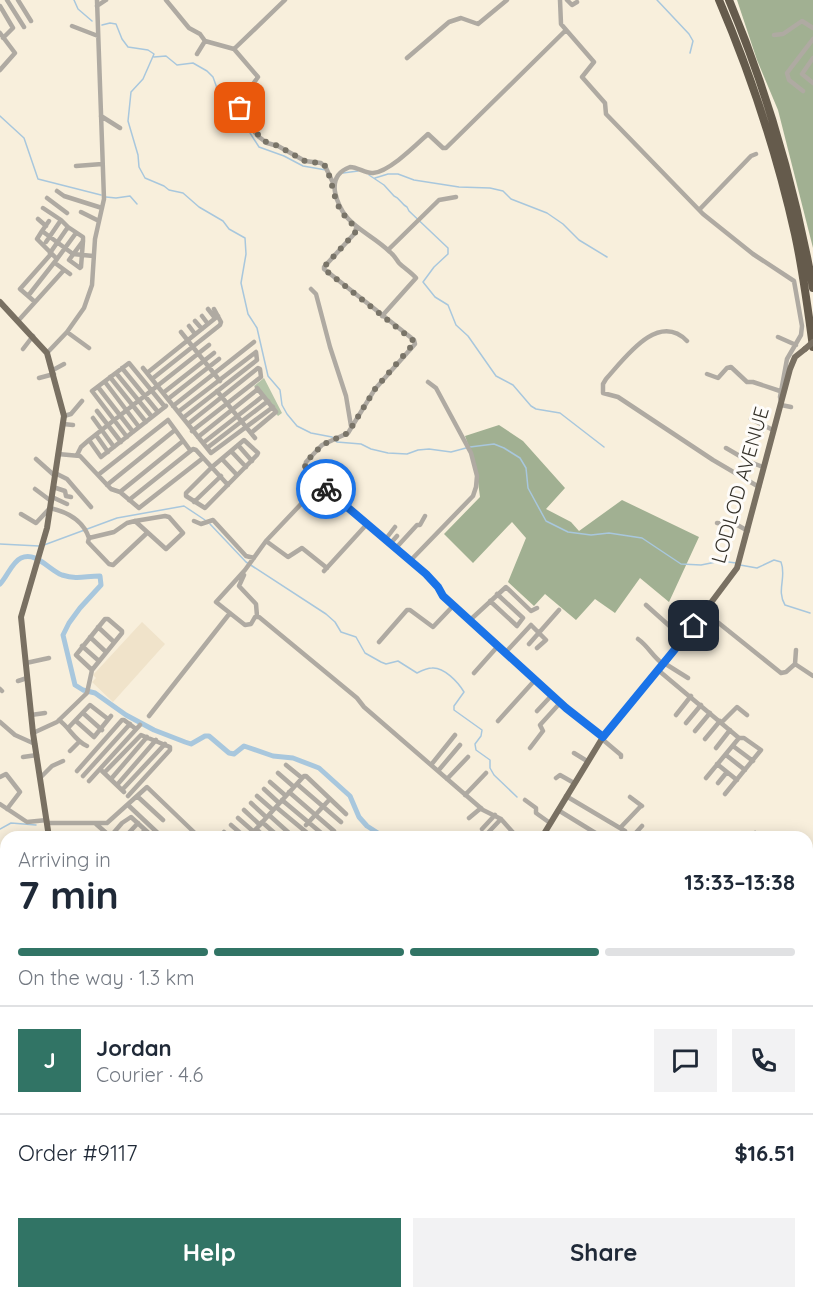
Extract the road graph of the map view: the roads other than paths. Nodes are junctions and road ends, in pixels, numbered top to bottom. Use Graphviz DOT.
graph roads {
  1 [pos="7,0"];
  2 [pos="18,0"];
  3 [pos="106,0"];
  4 [pos="166,0"];
  5 [pos="285,0"];
  6 [pos="507,0"];
  7 [pos="560,0"];
  8 [pos="567,0"];
  9 [pos="719,0"];
  10 [pos="729,0"];
  11 [pos="577,2"];
  12 [pos="97,3"];
  13 [pos="0,6"];
  14 [pos="31,21"];
  15 [pos="72,26"];
  16 [pos="24,27"];
  17 [pos="813,28"];
  18 [pos="566,30"];
  19 [pos="0,33"];
  20 [pos="98,36"];
  21 [pos="774,36"];
  22 [pos="3,38"];
  23 [pos="813,39"];
  24 [pos="206,41"];
  25 [pos="234,49"];
  26 [pos="197,54"];
  27 [pos="407,58"];
  28 [pos="813,58"];
  29 [pos="1,68"];
  30 [pos="813,83"];
  31 [pos="802,91"];
  32 [pos="101,116"];
  33 [pos="120,128"];
  34 [pos="756,154"];
  35 [pos="102,164"];
  36 [pos="76,166"];
  37 [pos="334,185"];
  38 [pos="57,191"];
  39 [pos="456,197"];
  40 [pos="47,198"];
  41 [pos="43,208"];
  42 [pos="60,208"];
  43 [pos="102,208"];
  44 [pos="699,210"];
  45 [pos="81,212"];
  46 [pos="67,213"];
  47 [pos="54,216"];
  48 [pos="38,219"];
  49 [pos="60,220"];
  50 [pos="99,221"];
  51 [pos="68,227"];
  52 [pos="356,228"];
  53 [pos="42,231"];
  54 [pos="76,232"];
  55 [pos="48,239"];
  56 [pos="83,241"];
  57 [pos="57,242"];
  58 [pos="65,248"];
  59 [pos="388,250"];
  60 [pos="50,253"];
  61 [pos="74,254"];
  62 [pos="82,256"];
  63 [pos="93,256"];
  64 [pos="56,261"];
  65 [pos="64,270"];
  66 [pos="70,274"];
  67 [pos="813,288"];
  68 [pos="311,289"];
  69 [pos="28,297"];
  70 [pos="0,302"];
  71 [pos="35,302"];
  72 [pos="208,309"];
  73 [pos="214,309"];
  74 [pos="202,316"];
  75 [pos="382,316"];
  76 [pos="217,317"];
  77 [pos="18,321"];
  78 [pos="195,321"];
  79 [pos="208,324"];
  80 [pos="189,326"];
  81 [pos="202,329"];
  82 [pos="67,332"];
  83 [pos="181,332"];
  84 [pos="195,334"];
  85 [pos="33,336"];
  86 [pos="778,337"];
  87 [pos="175,339"];
  88 [pos="188,340"];
  89 [pos="687,341"];
  90 [pos="254,342"];
  91 [pos="169,344"];
  92 [pos="181,345"];
  93 [pos="209,345"];
  94 [pos="796,345"];
  95 [pos="193,346"];
  96 [pos="810,346"];
  97 [pos="89,348"];
  98 [pos="23,349"];
  99 [pos="162,350"];
  100 [pos="174,351"];
  101 [pos="47,353"];
  102 [pos="214,353"];
  103 [pos="199,354"];
  104 [pos="156,356"];
  105 [pos="168,356"];
  106 [pos="219,359"];
  107 [pos="149,361"];
  108 [pos="204,361"];
  109 [pos="161,362"];
  110 [pos="64,364"];
  111 [pos="154,367"];
  112 [pos="209,367"];
  113 [pos="122,368"];
  114 [pos="143,368"];
  115 [pos="53,372"];
  116 [pos="116,373"];
  117 [pos="147,373"];
  118 [pos="214,373"];
  119 [pos="707,374"];
  120 [pos="110,377"];
  121 [pos="39,378"];
  122 [pos="152,378"];
  123 [pos="219,379"];
  124 [pos="105,382"];
  125 [pos="428,382"];
  126 [pos="254,383"];
  127 [pos="157,386"];
  128 [pos="224,386"];
  129 [pos="98,387"];
  130 [pos="258,389"];
  131 [pos="151,391"];
  132 [pos="217,391"];
  133 [pos="780,392"];
  134 [pos="163,393"];
  135 [pos="145,396"];
  136 [pos="263,396"];
  137 [pos="222,397"];
  138 [pos="82,401"];
  139 [pos="139,401"];
  140 [pos="268,401"];
  141 [pos="171,402"];
  142 [pos="781,403"];
  143 [pos="227,404"];
  144 [pos="133,406"];
  145 [pos="165,407"];
  146 [pos="273,407"];
  147 [pos="791,407"];
  148 [pos="232,410"];
  149 [pos="97,411"];
  150 [pos="127,411"];
  151 [pos="158,412"];
  152 [pos="178,412"];
  153 [pos="61,413"];
  154 [pos="120,416"];
  155 [pos="237,416"];
  156 [pos="152,417"];
  157 [pos="93,418"];
  158 [pos="183,418"];
  159 [pos="751,419"];
  160 [pos="115,420"];
  161 [pos="146,422"];
  162 [pos="241,422"];
  163 [pos="63,424"];
  164 [pos="188,424"];
  165 [pos="73,425"];
  166 [pos="108,426"];
  167 [pos="139,427"];
  168 [pos="351,427"];
  169 [pos="246,428"];
  170 [pos="102,430"];
  171 [pos="175,430"];
  172 [pos="192,431"];
  173 [pos="133,432"];
  174 [pos="768,433"];
  175 [pos="96,435"];
  176 [pos="750,435"];
  177 [pos="127,437"];
  178 [pos="198,437"];
  179 [pos="89,440"];
  180 [pos="183,441"];
  181 [pos="121,442"];
  182 [pos="203,443"];
  183 [pos="238,445"];
  184 [pos="114,447"];
  185 [pos="207,448"];
  186 [pos="726,448"];
  187 [pos="190,450"];
  188 [pos="231,451"];
  189 [pos="108,452"];
  190 [pos="58,454"];
  191 [pos="77,455"];
  192 [pos="203,458"];
  193 [pos="36,459"];
  194 [pos="222,459"];
  195 [pos="252,461"];
  196 [pos="42,465"];
  197 [pos="246,467"];
  198 [pos="763,467"];
  199 [pos="212,468"];
  200 [pos="36,471"];
  201 [pos="55,475"];
  202 [pos="98,475"];
  203 [pos="237,475"];
  204 [pos="221,476"];
  205 [pos="320,484"];
  206 [pos="107,485"];
  207 [pos="228,485"];
  208 [pos="53,487"];
  209 [pos="759,487"];
  210 [pos="35,489"];
  211 [pos="120,492"];
  212 [pos="71,497"];
  213 [pos="129,500"];
  214 [pos="194,502"];
  215 [pos="51,504"];
  216 [pos="67,504"];
  217 [pos="91,507"];
  218 [pos="21,514"];
  219 [pos="425,516"];
  220 [pos="135,521"];
  221 [pos="194,521"];
  222 [pos="36,523"];
  223 [pos="717,523"];
  224 [pos="367,524"];
  225 [pos="395,527"];
  226 [pos="32,529"];
  227 [pos="748,531"];
  228 [pos="147,533"];
  229 [pos="397,536"];
  230 [pos="89,538"];
  231 [pos="385,540"];
  232 [pos="266,541"];
  233 [pos="390,544"];
  234 [pos="735,544"];
  235 [pos="744,548"];
  236 [pos="395,549"];
  237 [pos="410,561"];
  238 [pos="251,562"];
  239 [pos="497,594"];
  240 [pos="490,601"];
  241 [pos="646,605"];
  242 [pos="453,606"];
  243 [pos="537,608"];
  244 [pos="559,610"];
  245 [pos="705,612"];
  246 [pos="230,613"];
  247 [pos="257,616"];
  248 [pos="469,621"];
  249 [pos="98,627"];
  250 [pos="539,633"];
  251 [pos="90,637"];
  252 [pos="638,639"];
  253 [pos="684,639"];
  254 [pos="114,642"];
  255 [pos="379,642"];
  256 [pos="529,644"];
  257 [pos="82,646"];
  258 [pos="498,646"];
  259 [pos="537,648"];
  260 [pos="796,650"];
  261 [pos="106,652"];
  262 [pos="505,653"];
  263 [pos="49,658"];
  264 [pos="99,661"];
  265 [pos="26,663"];
  266 [pos="663,663"];
  267 [pos="795,664"];
  268 [pos="92,670"];
  269 [pos="657,671"];
  270 [pos="474,673"];
  271 [pos="813,676"];
  272 [pos="27,678"];
  273 [pos="688,678"];
  274 [pos="535,680"];
  275 [pos="18,681"];
  276 [pos="552,695"];
  277 [pos="691,698"];
  278 [pos="560,703"];
  279 [pos="701,705"];
  280 [pos="537,711"];
  281 [pos="45,713"];
  282 [pos="83,713"];
  283 [pos="710,713"];
  284 [pos="31,715"];
  285 [pos="676,715"];
  286 [pos="747,715"];
  287 [pos="149,716"];
  288 [pos="59,720"];
  289 [pos="76,721"];
  290 [pos="498,721"];
  291 [pos="0,722"];
  292 [pos="720,722"];
  293 [pos="686,723"];
  294 [pos="130,724"];
  295 [pos="69,727"];
  296 [pos="102,730"];
  297 [pos="730,730"];
  298 [pos="695,731"];
  299 [pos="33,733"];
  300 [pos="455,735"];
  301 [pos="144,736"];
  302 [pos="602,738"];
  303 [pos="739,738"];
  304 [pos="705,739"];
  305 [pos="156,740"];
  306 [pos="79,742"];
  307 [pos="35,744"];
  308 [pos="165,744"];
  309 [pos="460,745"];
  310 [pos="87,746"];
  311 [pos="733,746"];
  312 [pos="530,748"];
  313 [pos="716,748"];
  314 [pos="70,751"];
  315 [pos="574,753"];
  316 [pos="37,755"];
  317 [pos="726,755"];
  318 [pos="23,757"];
  319 [pos="468,757"];
  320 [pos="621,757"];
  321 [pos="88,759"];
  322 [pos="63,761"];
  323 [pos="587,761"];
  324 [pos="753,761"];
  325 [pos="717,764"];
  326 [pos="94,765"];
  327 [pos="286,765"];
  328 [pos="431,765"];
  329 [pos="745,770"];
  330 [pos="77,771"];
  331 [pos="102,771"];
  332 [pos="438,771"];
  333 [pos="727,772"];
  334 [pos="278,773"];
  335 [pos="486,773"];
  336 [pos="83,776"];
  337 [pos="0,777"];
  338 [pos="40,778"];
  339 [pos="302,778"];
  340 [pos="556,778"];
  341 [pos="706,778"];
  342 [pos="111,779"];
  343 [pos="447,779"];
  344 [pos="737,780"];
  345 [pos="89,781"];
  346 [pos="270,782"];
  347 [pos="574,783"];
  348 [pos="717,783"];
  349 [pos="117,785"];
  350 [pos="296,785"];
  351 [pos="264,789"];
  352 [pos="122,790"];
  353 [pos="725,794"];
  354 [pos="465,795"];
  355 [pos="257,796"];
  356 [pos="566,796"];
  357 [pos="133,797"];
  358 [pos="630,797"];
  359 [pos="330,799"];
  360 [pos="525,800"];
  361 [pos="281,801"];
  362 [pos="251,803"];
  363 [pos="0,804"];
  364 [pos="129,805"];
  365 [pos="323,807"];
  366 [pos="7,808"];
  367 [pos="481,808"];
  368 [pos="244,810"];
  369 [pos="558,810"];
  370 [pos="346,814"];
  371 [pos="315,815"];
  372 [pos="495,815"];
  373 [pos="268,816"];
  374 [pos="238,818"];
  375 [pos="469,818"];
  376 [pos="501,819"];
  377 [pos="163,820"];
  378 [pos="47,822"];
  379 [pos="341,822"];
  380 [pos="103,823"];
  381 [pos="138,823"];
  382 [pos="308,823"];
  383 [pos="550,823"];
  384 [pos="96,824"];
  385 [pos="231,825"];
  386 [pos="642,826"];
  387 [pos="258,827"];
  388 [pos="302,829"];
  389 [pos="482,829"];
  390 [pos="144,830"];
  391 [pos="48,831"];
  392 [pos="105,831"];
  393 [pos="108,831"];
  394 [pos="116,831"];
  395 [pos="131,831"];
  396 [pos="156,831"];
  397 [pos="191,831"];
  398 [pos="240,831"];
  399 [pos="254,831"];
  400 [pos="261,831"];
  401 [pos="266,831"];
  402 [pos="287,831"];
  403 [pos="304,831"];
  404 [pos="318,831"];
  405 [pos="334,831"];
  406 [pos="490,831"];
  407 [pos="512,831"];
  408 [pos="545,831"];
  409 [pos="592,831"];
  410 [pos="637,831"];
  1 -- 16 [label="street"];
  2 -- 14 [label="street"];
  3 -- 12 [label="street"];
  4 -- 24 [label="street"];
  5 -- 25 [label="street"];
  6 -- 27 [label="street"];
  7 -- 18 [label="street"];
  8 -- 11 [label="street"];
  9 -- 96 [label="highway"];
  10 -- 67 [label="highway"];
  12 -- 20 [label="street"];
  13 -- 22 [label="street"];
  15 -- 20 [label="street"];
  17 -- 21 [label="street"];
  18 -- 37 [label="street"];
  18 -- 44 [label="street"];
  19 -- 22 [label="street"];
  20 -- 32 [label="street"];
  22 -- 29 [label="street"];
  23 -- 31 [label="street"];
  24 -- 25 [label="street"];
  24 -- 26 [label="street"];
  25 -- 37 [label="street"];
  28 -- 30 [label="street"];
  32 -- 33 [label="street"];
  32 -- 35 [label="street"];
  34 -- 44 [label="street"];
  35 -- 36 [label="street"];
  35 -- 43 [label="street"];
  37 -- 52 [label="street"];
  38 -- 43 [label="street"];
  39 -- 59 [label="street"];
  40 -- 42 [label="street"];
  41 -- 47 [label="street"];
  42 -- 46 [label="street"];
  42 -- 47 [label="street"];
  43 -- 50 [label="street"];
  44 -- 94 [label="street"];
  45 -- 50 [label="street"];
  47 -- 49 [label="street"];
  48 -- 53 [label="street"];
  49 -- 51 [label="street"];
  49 -- 55 [label="street"];
  50 -- 63 [label="street"];
  51 -- 54 [label="street"];
  51 -- 57 [label="street"];
  52 -- 59 [label="street"];
  52 -- 75 [label="street"];
  53 -- 55 [label="street"];
  53 -- 60 [label="street"];
  54 -- 56 [label="street"];
  54 -- 58 [label="street"];
  55 -- 57 [label="street"];
  56 -- 61 [label="street"];
  56 -- 62 [label="street"];
  57 -- 58 [label="street"];
  57 -- 60 [label="street"];
  58 -- 61 [label="street"];
  58 -- 64 [label="street"];
  59 -- 75 [label="street"];
  60 -- 64 [label="street"];
  60 -- 69 [label="street"];
  61 -- 62 [label="street"];
  61 -- 62 [label="street"];
  62 -- 63 [label="street"];
  63 -- 82 [label="street"];
  64 -- 65 [label="street"];
  64 -- 69 [label="street"];
  65 -- 66 [label="street"];
  65 -- 71 [label="street"];
  68 -- 168 [label="street"];
  69 -- 71 [label="street"];
  70 -- 77 [label="main road"];
  71 -- 77 [label="street"];
  72 -- 76 [label="street"];
  73 -- 76 [label="street"];
  74 -- 79 [label="street"];
  75 -- 168 [label="street"];
  76 -- 79 [label="street"];
  76 -- 95 [label="street"];
  77 -- 85 [label="main road"];
  78 -- 81 [label="street"];
  79 -- 81 [label="street"];
  80 -- 84 [label="street"];
  81 -- 84 [label="street"];
  82 -- 97 [label="street"];
  82 -- 101 [label="street"];
  83 -- 88 [label="street"];
  84 -- 88 [label="street"];
  85 -- 98 [label="street"];
  85 -- 101 [label="main road"];
  86 -- 94 [label="street"];
  87 -- 92 [label="street"];
  88 -- 92 [label="street"];
  88 -- 95 [label="street"];
  89 -- 209 [label="street"];
  90 -- 118 [label="street"];
  91 -- 100 [label="street"];
  92 -- 100 [label="street"];
  93 -- 103 [label="street"];
  94 -- 133 [label="street"];
  95 -- 103 [label="street"];
  95 -- 122 [label="street"];
  96 -- 142 [label="main road, LODLOD AVENUE"];
  99 -- 105 [label="street"];
  100 -- 105 [label="street"];
  101 -- 115 [label="main road"];
  102 -- 108 [label="street"];
  103 -- 108 [label="street"];
  103 -- 127 [label="street"];
  104 -- 109 [label="street"];
  105 -- 109 [label="street"];
  106 -- 112 [label="street"];
  107 -- 111 [label="street"];
  108 -- 112 [label="street"];
  108 -- 134 [label="street"];
  109 -- 111 [label="street"];
  110 -- 115 [label="street"];
  111 -- 117 [label="street"];
  112 -- 118 [label="street"];
  112 -- 141 [label="street"];
  113 -- 116 [label="street"];
  113 -- 131 [label="street"];
  113 -- 135 [label="street"];
  114 -- 117 [label="street"];
  115 -- 121 [label="street"];
  115 -- 153 [label="main road"];
  116 -- 120 [label="street"];
  116 -- 139 [label="street"];
  117 -- 122 [label="street"];
  118 -- 123 [label="street"];
  118 -- 141 [label="street"];
  119 -- 133 [label="street"];
  120 -- 124 [label="street"];
  120 -- 144 [label="street"];
  122 -- 127 [label="street"];
  123 -- 128 [label="street"];
  123 -- 128 [label="street"];
  123 -- 152 [label="street"];
  124 -- 129 [label="street"];
  124 -- 150 [label="street"];
  125 -- 237 [label="street"];
  126 -- 130 [label="street"];
  126 -- 137 [label="street"];
  126 -- 143 [label="street"];
  127 -- 131 [label="street"];
  127 -- 134 [label="street"];
  128 -- 132 [label="street"];
  129 -- 154 [label="street"];
  129 -- 160 [label="street"];
  130 -- 136 [label="street"];
  130 -- 148 [label="street"];
  131 -- 135 [label="street"];
  131 -- 145 [label="street"];
  132 -- 137 [label="street"];
  132 -- 158 [label="street"];
  133 -- 142 [label="street"];
  134 -- 141 [label="street"];
  135 -- 139 [label="street"];
  135 -- 151 [label="street"];
  136 -- 140 [label="street"];
  136 -- 155 [label="street"];
  137 -- 143 [label="street"];
  137 -- 164 [label="street"];
  138 -- 153 [label="street"];
  139 -- 144 [label="street"];
  139 -- 156 [label="street"];
  140 -- 146 [label="street"];
  140 -- 162 [label="street"];
  141 -- 145 [label="street"];
  141 -- 152 [label="street"];
  142 -- 147 [label="street"];
  142 -- 174 [label="main road, LODLOD AVENUE"];
  143 -- 148 [label="street"];
  143 -- 172 [label="street"];
  144 -- 150 [label="street"];
  144 -- 161 [label="street"];
  145 -- 151 [label="street"];
  146 -- 169 [label="street"];
  146 -- 169 [label="street"];
  148 -- 155 [label="street"];
  148 -- 178 [label="street"];
  149 -- 166 [label="street"];
  150 -- 154 [label="street"];
  150 -- 167 [label="street"];
  151 -- 156 [label="street"];
  152 -- 158 [label="street"];
  153 -- 163 [label="main road"];
  154 -- 160 [label="street"];
  154 -- 173 [label="street"];
  155 -- 162 [label="street"];
  155 -- 182 [label="street"];
  156 -- 161 [label="street"];
  157 -- 170 [label="street"];
  158 -- 164 [label="street"];
  159 -- 174 [label="street"];
  160 -- 166 [label="street"];
  160 -- 177 [label="street"];
  161 -- 167 [label="street"];
  162 -- 169 [label="street"];
  162 -- 185 [label="street"];
  163 -- 165 [label="street"];
  163 -- 190 [label="main road"];
  164 -- 172 [label="street"];
  166 -- 170 [label="street"];
  166 -- 181 [label="street"];
  167 -- 173 [label="street"];
  168 -- 205 [label="street"];
  169 -- 185 [label="street"];
  170 -- 175 [label="street"];
  170 -- 184 [label="street"];
  171 -- 180 [label="street"];
  171 -- 202 [label="street"];
  171 -- 206 [label="street"];
  172 -- 178 [label="street"];
  173 -- 177 [label="street"];
  174 -- 176 [label="street"];
  174 -- 198 [label="main road, LODLOD AVENUE"];
  175 -- 179 [label="street"];
  175 -- 189 [label="street"];
  177 -- 181 [label="street"];
  178 -- 182 [label="street"];
  179 -- 189 [label="street"];
  179 -- 191 [label="street"];
  180 -- 187 [label="street"];
  180 -- 211 [label="street"];
  181 -- 184 [label="street"];
  182 -- 185 [label="street"];
  183 -- 188 [label="street"];
  183 -- 195 [label="street"];
  183 -- 195 [label="street"];
  184 -- 189 [label="street"];
  186 -- 198 [label="street"];
  187 -- 192 [label="street"];
  187 -- 213 [label="street"];
  188 -- 194 [label="street"];
  188 -- 197 [label="street"];
  190 -- 191 [label="street"];
  190 -- 201 [label="main road"];
  191 -- 202 [label="street"];
  192 -- 199 [label="street"];
  192 -- 213 [label="street"];
  193 -- 196 [label="street"];
  194 -- 199 [label="street"];
  194 -- 203 [label="street"];
  195 -- 197 [label="street"];
  196 -- 200 [label="street"];
  196 -- 201 [label="street"];
  197 -- 203 [label="street"];
  198 -- 209 [label="main road, LODLOD AVENUE"];
  199 -- 204 [label="street"];
  199 -- 214 [label="street"];
  201 -- 208 [label="main road"];
  201 -- 217 [label="street"];
  202 -- 206 [label="street"];
  203 -- 207 [label="street"];
  204 -- 207 [label="street"];
  204 -- 214 [label="street"];
  205 -- 224 [label="street"];
  205 -- 232 [label="street"];
  206 -- 211 [label="street"];
  207 -- 214 [label="street"];
  208 -- 212 [label="street"];
  208 -- 215 [label="main road"];
  209 -- 227 [label="main road, LODLOD AVENUE"];
  210 -- 215 [label="street"];
  211 -- 213 [label="street"];
  215 -- 216 [label="street"];
  215 -- 222 [label="street"];
  215 -- 230 [label="street"];
  215 -- 265 [label="main road"];
  218 -- 222 [label="street"];
  219 -- 236 [label="street"];
  220 -- 228 [label="street"];
  220 -- 228 [label="street"];
  220 -- 230 [label="street"];
  221 -- 238 [label="street"];
  222 -- 226 [label="street"];
  223 -- 227 [label="street"];
  224 -- 231 [label="street"];
  224 -- 232 [label="street"];
  225 -- 231 [label="street"];
  227 -- 235 [label="main road, LODLOD AVENUE"];
  228 -- 230 [label="street"];
  229 -- 233 [label="street"];
  231 -- 233 [label="street"];
  232 -- 238 [label="street"];
  233 -- 236 [label="street"];
  234 -- 235 [label="street"];
  235 -- 245 [label="main road, LODLOD AVENUE"];
  236 -- 237 [label="street"];
  237 -- 242 [label="street"];
  238 -- 246 [label="street"];
  238 -- 247 [label="street"];
  239 -- 240 [label="street"];
  239 -- 240 [label="street"];
  239 -- 243 [label="street"];
  240 -- 248 [label="street"];
  241 -- 253 [label="street"];
  242 -- 248 [label="street"];
  242 -- 255 [label="street"];
  244 -- 250 [label="street"];
  245 -- 253 [label="main road, LODLOD AVENUE"];
  245 -- 267 [label="street"];
  246 -- 247 [label="street"];
  246 -- 287 [label="street"];
  247 -- 328 [label="street"];
  248 -- 258 [label="street"];
  249 -- 251 [label="street"];
  249 -- 254 [label="street"];
  249 -- 254 [label="street"];
  250 -- 256 [label="street"];
  250 -- 259 [label="street"];
  250 -- 262 [label="street"];
  251 -- 257 [label="street"];
  251 -- 261 [label="street"];
  252 -- 266 [label="street"];
  253 -- 266 [label="main road, LODLOD AVENUE"];
  254 -- 261 [label="street"];
  257 -- 264 [label="street"];
  257 -- 268 [label="street"];
  258 -- 262 [label="street"];
  258 -- 270 [label="street"];
  260 -- 267 [label="street"];
  261 -- 264 [label="street"];
  262 -- 274 [label="street"];
  263 -- 265 [label="street"];
  264 -- 268 [label="street"];
  265 -- 272 [label="main road"];
  266 -- 269 [label="main road, LODLOD AVENUE"];
  266 -- 273 [label="street"];
  267 -- 271 [label="street"];
  268 -- 288 [label="street"];
  269 -- 277 [label="street"];
  269 -- 302 [label="main road, LODLOD AVENUE"];
  272 -- 275 [label="street"];
  272 -- 284 [label="main road"];
  274 -- 276 [label="street"];
  274 -- 290 [label="street"];
  276 -- 278 [label="street"];
  276 -- 280 [label="street"];
  277 -- 279 [label="street"];
  277 -- 285 [label="street"];
  278 -- 302 [label="street"];
  278 -- 312 [label="street"];
  279 -- 283 [label="street"];
  279 -- 293 [label="street"];
  281 -- 284 [label="street"];
  282 -- 289 [label="street"];
  282 -- 296 [label="street"];
  282 -- 296 [label="street"];
  283 -- 292 [label="street"];
  283 -- 298 [label="street"];
  284 -- 299 [label="main road"];
  286 -- 292 [label="street"];
  288 -- 295 [label="street"];
  288 -- 299 [label="street"];
  289 -- 295 [label="street"];
  289 -- 296 [label="street"];
  291 -- 307 [label="street"];
  292 -- 297 [label="street"];
  292 -- 304 [label="street"];
  294 -- 321 [label="street"];
  294 -- 326 [label="street"];
  294 -- 331 [label="street"];
  295 -- 306 [label="street"];
  297 -- 303 [label="street"];
  297 -- 313 [label="street"];
  299 -- 307 [label="main road"];
  300 -- 328 [label="street"];
  301 -- 305 [label="street"];
  301 -- 331 [label="street"];
  301 -- 342 [label="street"];
  302 -- 320 [label="street"];
  302 -- 323 [label="main road, LODLOD AVENUE"];
  303 -- 311 [label="street"];
  303 -- 324 [label="street"];
  305 -- 308 [label="street"];
  305 -- 349 [label="street"];
  306 -- 310 [label="street"];
  306 -- 314 [label="street"];
  307 -- 316 [label="main road"];
  308 -- 352 [label="street"];
  308 -- 357 [label="street"];
  309 -- 332 [label="street"];
  311 -- 317 [label="street"];
  311 -- 324 [label="street"];
  315 -- 323 [label="street"];
  316 -- 318 [label="street"];
  316 -- 338 [label="main road"];
  317 -- 325 [label="street"];
  317 -- 329 [label="street"];
  319 -- 343 [label="street"];
  321 -- 326 [label="street"];
  321 -- 330 [label="street"];
  322 -- 338 [label="street"];
  323 -- 347 [label="main road, LODLOD AVENUE"];
  324 -- 329 [label="street"];
  325 -- 333 [label="street"];
  325 -- 341 [label="street"];
  326 -- 331 [label="street"];
  326 -- 336 [label="street"];
  327 -- 339 [label="street"];
  328 -- 332 [label="street"];
  329 -- 344 [label="street"];
  331 -- 342 [label="street"];
  331 -- 345 [label="street"];
  332 -- 343 [label="street"];
  333 -- 344 [label="street"];
  333 -- 348 [label="street"];
  334 -- 350 [label="street"];
  335 -- 354 [label="street"];
  337 -- 366 [label="street"];
  338 -- 378 [label="main road"];
  339 -- 350 [label="street"];
  339 -- 359 [label="street"];
  340 -- 347 [label="street"];
  342 -- 349 [label="street"];
  343 -- 354 [label="street"];
  344 -- 353 [label="street"];
  346 -- 361 [label="street"];
  347 -- 356 [label="main road, LODLOD AVENUE"];
  349 -- 352 [label="street"];
  350 -- 361 [label="street"];
  350 -- 365 [label="street"];
  351 -- 361 [label="street"];
  352 -- 357 [label="street"];
  354 -- 367 [label="street"];
  355 -- 361 [label="street"];
  356 -- 358 [label="street"];
  356 -- 369 [label="main road, LODLOD AVENUE"];
  357 -- 364 [label="street"];
  357 -- 377 [label="street"];
  357 -- 397 [label="street"];
  359 -- 365 [label="street"];
  359 -- 370 [label="street"];
  360 -- 383 [label="street"];
  361 -- 371 [label="street"];
  361 -- 373 [label="street"];
  361 -- 382 [label="street"];
  361 -- 388 [label="street"];
  362 -- 373 [label="street"];
  363 -- 366 [label="street"];
  364 -- 380 [label="street"];
  364 -- 396 [label="street"];
  365 -- 371 [label="street"];
  365 -- 379 [label="street"];
  366 -- 378 [label="street"];
  367 -- 372 [label="street"];
  367 -- 375 [label="street"];
  368 -- 387 [label="street"];
  369 -- 383 [label="main road, LODLOD AVENUE"];
  369 -- 409 [label="street"];
  371 -- 382 [label="street"];
  371 -- 405 [label="street"];
  372 -- 376 [label="street"];
  372 -- 389 [label="street"];
  373 -- 387 [label="street"];
  373 -- 402 [label="street"];
  374 -- 387 [label="street"];
  376 -- 406 [label="street"];
  376 -- 407 [label="street"];
  378 -- 384 [label="street"];
  378 -- 391 [label="main road"];
  380 -- 384 [label="street"];
  380 -- 393 [label="street"];
  381 -- 390 [label="street"];
  381 -- 394 [label="street"];
  381 -- 395 [label="street"];
  382 -- 388 [label="street"];
  382 -- 404 [label="street"];
  383 -- 408 [label="main road, LODLOD AVENUE"];
  384 -- 392 [label="street"];
  385 -- 398 [label="street"];
  386 -- 410 [label="street"];
  387 -- 399 [label="street"];
  387 -- 400 [label="street"];
  387 -- 401 [label="street"];
  388 -- 403 [label="street"];
}
